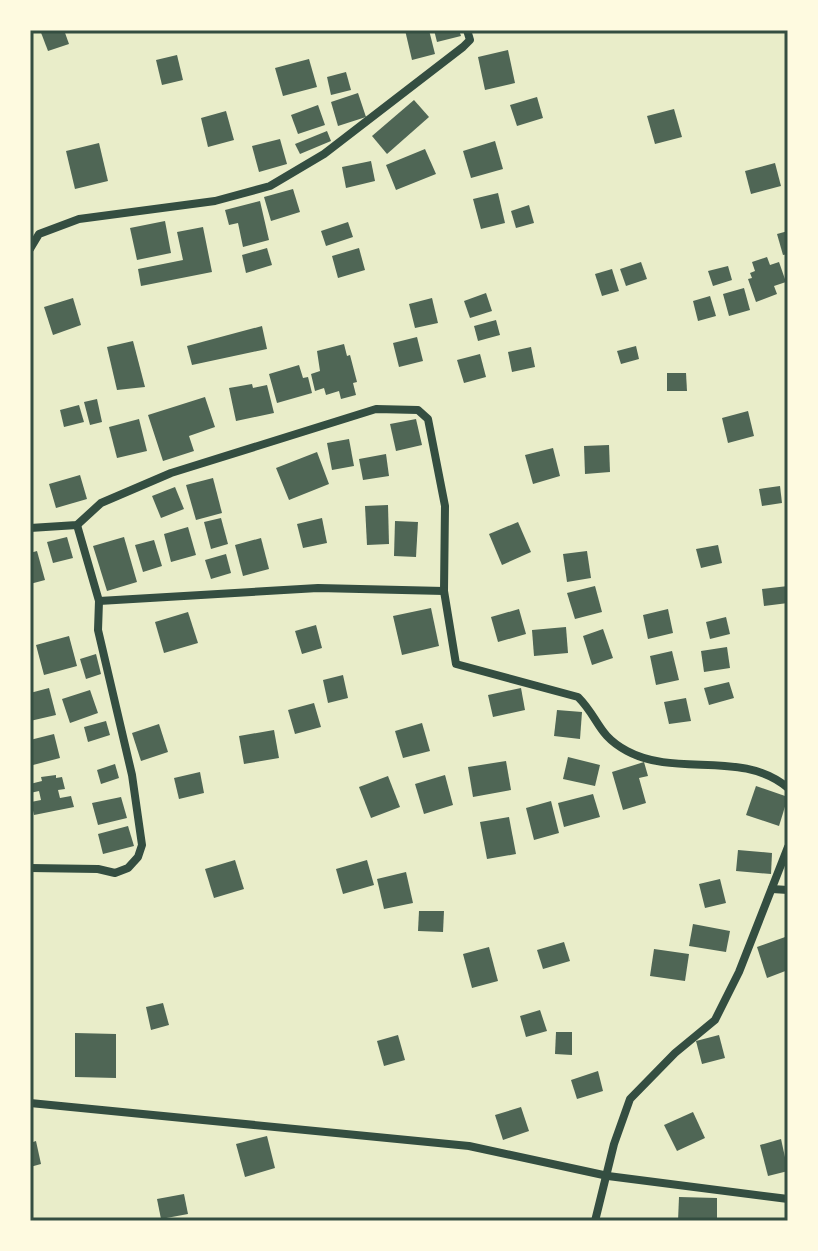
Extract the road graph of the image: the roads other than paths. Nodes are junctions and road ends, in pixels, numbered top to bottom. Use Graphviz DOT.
graph roads {
  1 [pos="467,30"];
  2 [pos="30,249"];
  3 [pos="77,525"];
  4 [pos="30,528"];
  5 [pos="444,591"];
  6 [pos="99,601"];
  7 [pos="788,788"];
  8 [pos="788,847"];
  9 [pos="30,868"];
  10 [pos="772,889"];
  11 [pos="788,890"];
  12 [pos="30,1103"];
  13 [pos="608,1176"];
  14 [pos="788,1199"];
  15 [pos="595,1221"];
  1 -- 2 [label="street"];
  3 -- 4 [label="street"];
  3 -- 5 [label="street"];
  3 -- 6 [label="street"];
  5 -- 6 [label="street"];
  5 -- 7 [label="street"];
  6 -- 9 [label="street"];
  8 -- 10 [label="street"];
  10 -- 11 [label="street"];
  10 -- 13 [label="street"];
  12 -- 13 [label="street"];
  13 -- 14 [label="street"];
  13 -- 15 [label="street"];
}
